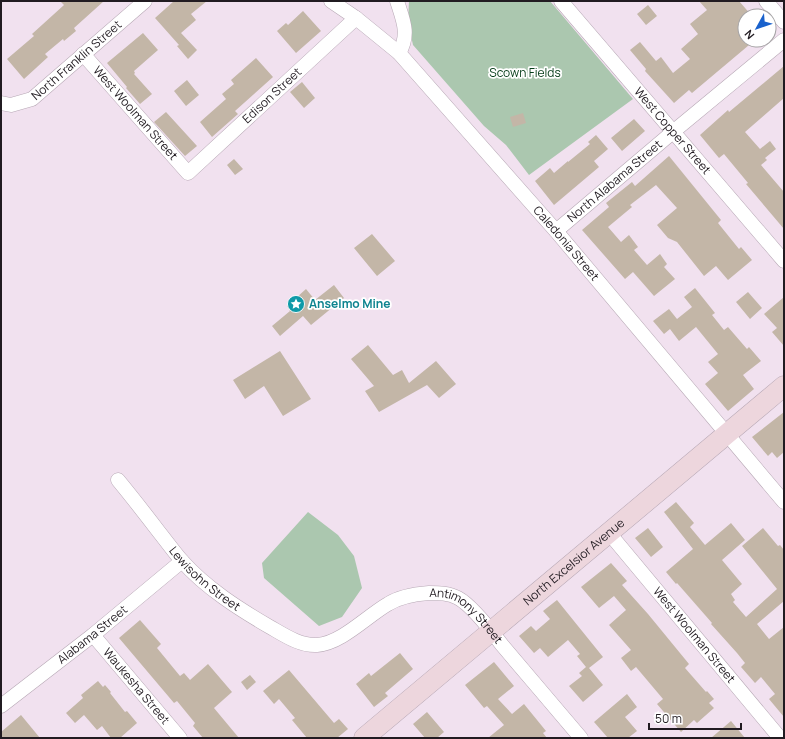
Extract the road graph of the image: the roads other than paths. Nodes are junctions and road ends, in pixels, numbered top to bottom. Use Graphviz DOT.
graph roads {
  1 [pos="145,1"];
  2 [pos="331,1"];
  3 [pos="397,1"];
  4 [pos="561,1"];
  5 [pos="766,1"];
  6 [pos="356,18"];
  7 [pos="784,22"];
  8 [pos="784,40"];
  9 [pos="399,53"];
  10 [pos="83,54"];
  11 [pos="1,103"];
  12 [pos="674,131"];
  13 [pos="188,173"];
  14 [pos="556,231"];
  15 [pos="784,261"];
  16 [pos="784,386"];
  17 [pos="727,434"];
  18 [pos="118,480"];
  19 [pos="784,502"];
  20 [pos="609,533"];
  21 [pos="182,561"];
  22 [pos="492,632"];
  23 [pos="93,635"];
  24 [pos="317,645"];
  25 [pos="1,706"];
  26 [pos="373,735"];
  27 [pos="180,738"];
  28 [pos="581,738"];
  29 [pos="780,738"];
  1 -- 10 [label="street, North Franklin Street"];
  2 -- 6 [label="street, Caledonia Street"];
  3 -- 9 [label="street"];
  4 -- 12 [label="street, West Copper Street"];
  5 -- 7 [label="street"];
  6 -- 9 [label="street, Caledonia Street"];
  6 -- 13 [label="street, Edison Street"];
  8 -- 12 [label="street, North Alabama Street"];
  9 -- 14 [label="street, Caledonia Street"];
  10 -- 11 [label="street, North Franklin Street"];
  10 -- 13 [label="street, West Woolman Street"];
  12 -- 14 [label="street, North Alabama Street"];
  12 -- 15 [label="street, West Copper Street"];
  14 -- 17 [label="street, Caledonia Street"];
  16 -- 17 [label="street, North Excelsior Avenue"];
  17 -- 19 [label="street, Caledonia Street"];
  17 -- 20 [label="street, North Excelsior Avenue"];
  18 -- 21 [label="street, Lewisohn Street"];
  20 -- 22 [label="street, North Excelsior Avenue"];
  20 -- 29 [label="street, West Woolman Street"];
  21 -- 23 [label="street, Alabama Street"];
  21 -- 24 [label="street, Lewisohn Street"];
  22 -- 24 [label="street, Antimony Street"];
  22 -- 26 [label="street, North Excelsior Avenue"];
  22 -- 28 [label="street, Antimony Street"];
  23 -- 25 [label="street, Alabama Street"];
  23 -- 27 [label="street, Waukesha Street"];
}
